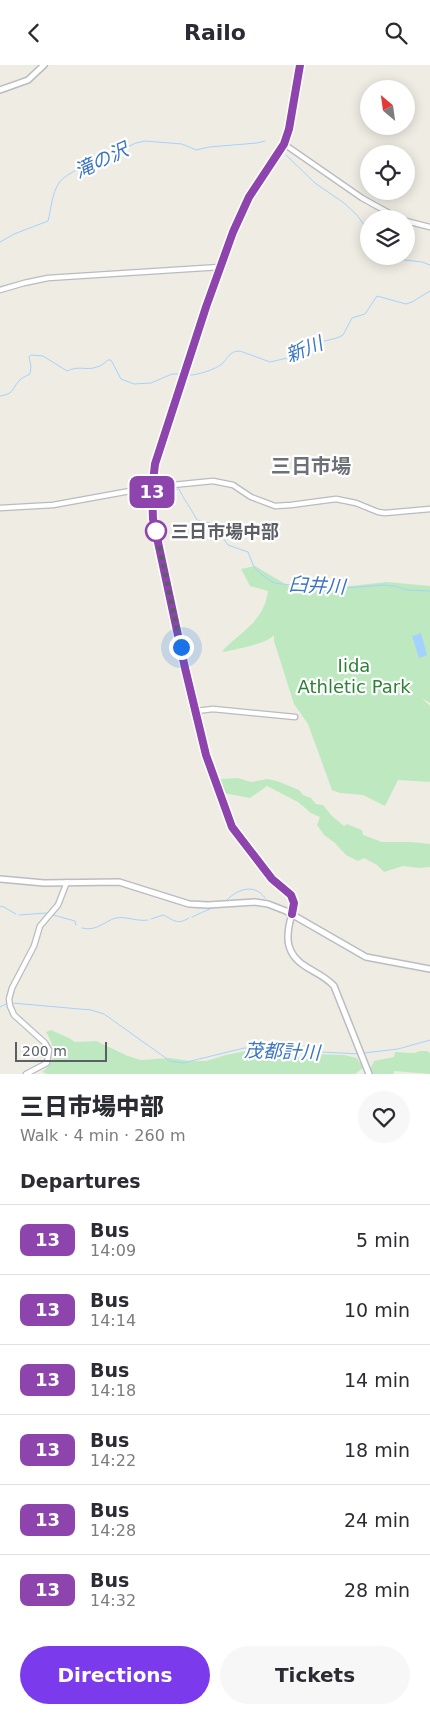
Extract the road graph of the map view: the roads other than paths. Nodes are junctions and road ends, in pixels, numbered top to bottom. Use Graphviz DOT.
graph roads {
  1 [pos="44,65"];
  2 [pos="300,65"];
  3 [pos="0,90"];
  4 [pos="284,144"];
  5 [pos="384,210"];
  6 [pos="415,223"];
  7 [pos="430,227"];
  8 [pos="220,267"];
  9 [pos="0,291"];
  10 [pos="152,487"];
  11 [pos="0,508"];
  12 [pos="430,509"];
  13 [pos="196,711"];
  14 [pos="295,717"];
  15 [pos="0,879"];
  16 [pos="68,882"];
  17 [pos="292,914"];
  18 [pos="430,969"];
  19 [pos="26,1074"];
  20 [pos="369,1074"];
  1 -- 3 [label="main road"];
  2 -- 4 [label="street"];
  4 -- 5 [label="street"];
  4 -- 8 [label="street"];
  6 -- 7 [label="street"];
  8 -- 9 [label="street"];
  8 -- 10 [label="street"];
  10 -- 11 [label="street"];
  10 -- 12 [label="street"];
  10 -- 13 [label="street"];
  13 -- 14 [label="street"];
  13 -- 17 [label="street"];
  15 -- 16 [label="main road"];
  16 -- 17 [label="main road"];
  16 -- 19 [label="street"];
  17 -- 18 [label="main road"];
  17 -- 20 [label="main road"];
}
